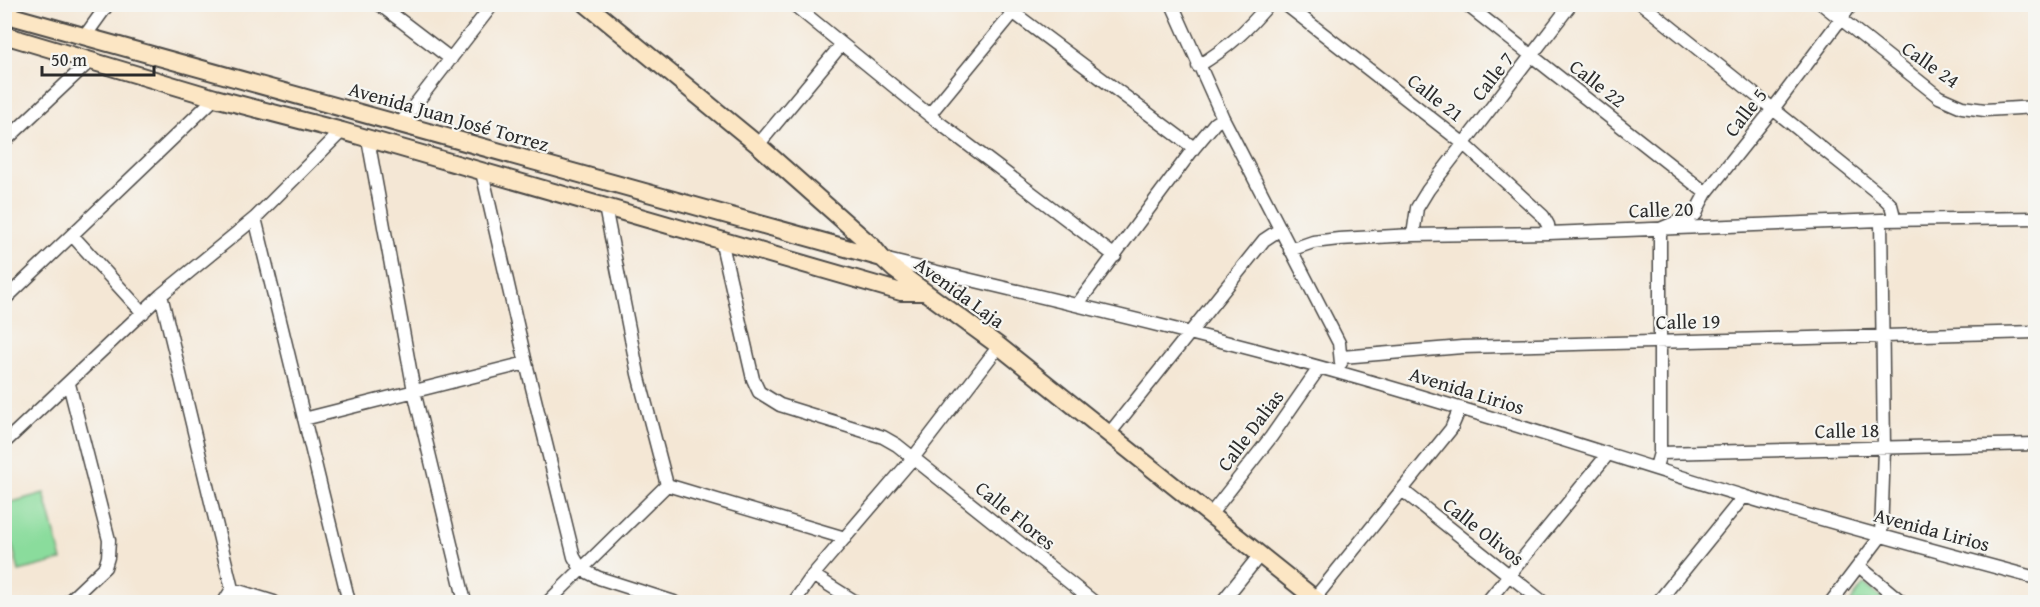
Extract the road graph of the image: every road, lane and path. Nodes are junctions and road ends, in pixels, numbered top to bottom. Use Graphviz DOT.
graph roads {
  1 [pos="108,4"];
  2 [pos="379,4"];
  3 [pos="494,4"];
  4 [pos="586,4"];
  5 [pos="793,4"];
  6 [pos="1002,4"];
  7 [pos="1172,4"];
  8 [pos="1269,4"];
  9 [pos="1285,4"];
  10 [pos="1466,4"];
  11 [pos="1571,4"];
  12 [pos="1642,4"];
  13 [pos="1822,4"];
  14 [pos="1852,4"];
  15 [pos="1013,13"];
  16 [pos="4,14"];
  17 [pos="1840,20"];
  18 [pos="4,35"];
  19 [pos="85,36"];
  20 [pos="842,44"];
  21 [pos="1532,57"];
  22 [pos="451,59"];
  23 [pos="90,61"];
  24 [pos="1198,66"];
  25 [pos="215,98"];
  26 [pos="2036,107"];
  27 [pos="1773,109"];
  28 [pos="929,115"];
  29 [pos="1223,118"];
  30 [pos="400,124"];
  31 [pos="342,131"];
  32 [pos="368,139"];
  33 [pos="4,142"];
  34 [pos="1464,144"];
  35 [pos="758,145"];
  36 [pos="1194,148"];
  37 [pos="482,172"];
  38 [pos="1706,193"];
  39 [pos="606,207"];
  40 [pos="255,218"];
  41 [pos="2036,218"];
  42 [pos="1881,220"];
  43 [pos="1895,220"];
  44 [pos="1660,229"];
  45 [pos="1279,230"];
  46 [pos="1549,232"];
  47 [pos="72,235"];
  48 [pos="1413,235"];
  49 [pos="721,240"];
  50 [pos="1290,250"];
  51 [pos="1114,255"];
  52 [pos="882,258"];
  53 [pos="926,292"];
  54 [pos="161,295"];
  55 [pos="4,300"];
  56 [pos="1077,305"];
  57 [pos="143,313"];
  58 [pos="2036,332"];
  59 [pos="1188,333"];
  60 [pos="1882,337"];
  61 [pos="1659,341"];
  62 [pos="999,346"];
  63 [pos="1342,357"];
  64 [pos="525,363"];
  65 [pos="1319,368"];
  66 [pos="1341,373"];
  67 [pos="69,384"];
  68 [pos="414,391"];
  69 [pos="1460,408"];
  70 [pos="304,419"];
  71 [pos="1109,434"];
  72 [pos="4,443"];
  73 [pos="2036,444"];
  74 [pos="1884,448"];
  75 [pos="1660,453"];
  76 [pos="1608,454"];
  77 [pos="913,458"];
  78 [pos="1656,467"];
  79 [pos="668,485"];
  80 [pos="1402,490"];
  81 [pos="1744,496"];
  82 [pos="1210,514"];
  83 [pos="1881,536"];
  84 [pos="845,538"];
  85 [pos="1259,556"];
  86 [pos="1860,567"];
  87 [pos="581,569"];
  88 [pos="813,574"];
  89 [pos="1509,575"];
  90 [pos="2036,578"];
  91 [pos="232,589"];
  92 [pos="1317,601"];
  93 [pos="68,603"];
  94 [pos="224,603"];
  95 [pos="274,603"];
  96 [pos="349,603"];
  97 [pos="465,603"];
  98 [pos="548,603"];
  99 [pos="674,603"];
  100 [pos="794,603"];
  101 [pos="856,603"];
  102 [pos="1094,603"];
  103 [pos="1222,603"];
  104 [pos="1487,603"];
  105 [pos="1543,603"];
  106 [pos="1658,603"];
  107 [pos="1832,603"];
  108 [pos="1902,603"];
  1 -- 19 [label="street"];
  2 -- 22 [label="street"];
  3 -- 22 [label="street"];
  4 -- 35 [label="street, Avenida Laja"];
  5 -- 20 [label="street"];
  6 -- 15 [label="street"];
  7 -- 24 [label="street"];
  8 -- 24 [label="street"];
  9 -- 34 [label="street, Calle 21"];
  10 -- 21 [label="street, Calle 22"];
  11 -- 21 [label="street, Calle 7"];
  12 -- 27 [label="street"];
  13 -- 17 [label="street, Calle 24"];
  14 -- 17 [label="street, Calle 5"];
  15 -- 28 [label="street"];
  15 -- 36 [label="street"];
  16 -- 19 [label="street, Avenida Juan José Torrez"];
  17 -- 26 [label="street, Calle 24"];
  17 -- 27 [label="street, Calle 5"];
  18 -- 23 [label="street"];
  19 -- 30 [label="street, Avenida Juan José Torrez"];
  20 -- 28 [label="street"];
  20 -- 35 [label="street"];
  21 -- 34 [label="street, Calle 7"];
  21 -- 38 [label="street, Calle 22"];
  22 -- 30 [label="street"];
  23 -- 25 [label="street"];
  23 -- 33 [label="street"];
  24 -- 29 [label="street"];
  25 -- 31 [label="street"];
  25 -- 47 [label="street"];
  27 -- 38 [label="street, Calle 5"];
  27 -- 43 [label="street"];
  28 -- 51 [label="street"];
  29 -- 36 [label="street"];
  29 -- 45 [label="street"];
  30 -- 52 [label="street, Avenida Juan José Torrez"];
  31 -- 32 [label="street"];
  31 -- 40 [label="street"];
  32 -- 37 [label="street"];
  32 -- 68 [label="street"];
  34 -- 46 [label="street, Calle 21"];
  34 -- 48 [label="street, Calle 7"];
  35 -- 52 [label="street, Avenida Laja"];
  36 -- 51 [label="street"];
  37 -- 39 [label="street"];
  37 -- 64 [label="street"];
  38 -- 44 [label="street, Calle 5"];
  39 -- 49 [label="street"];
  39 -- 79 [label="street"];
  40 -- 54 [label="street"];
  40 -- 70 [label="street"];
  41 -- 43 [label="street, Calle 20"];
  42 -- 43 [label="street, Calle 20"];
  42 -- 44 [label="street, Calle 20"];
  42 -- 60 [label="street"];
  44 -- 46 [label="street, Calle 20"];
  44 -- 61 [label="street"];
  45 -- 50 [label="street"];
  45 -- 59 [label="street"];
  46 -- 48 [label="street, Calle 20"];
  47 -- 55 [label="street"];
  47 -- 57 [label="street"];
  48 -- 50 [label="street, Calle 20"];
  49 -- 53 [label="street"];
  49 -- 77 [label="street, Calle Flores"];
  50 -- 63 [label="street"];
  51 -- 56 [label="street"];
  52 -- 53 [label="street, Avenida Laja"];
  52 -- 56 [label="street, Avenida Lirios"];
  53 -- 62 [label="street, Avenida Laja"];
  54 -- 57 [label="street"];
  54 -- 91 [label="street"];
  56 -- 59 [label="street, Avenida Lirios"];
  57 -- 67 [label="street"];
  58 -- 60 [label="street, Calle 19"];
  59 -- 65 [label="street, Avenida Lirios"];
  59 -- 71 [label="street"];
  60 -- 61 [label="street, Calle 19"];
  60 -- 74 [label="street"];
  61 -- 63 [label="street, Calle 19"];
  61 -- 75 [label="street"];
  62 -- 71 [label="street, Avenida Laja"];
  62 -- 77 [label="street"];
  63 -- 66 [label="street"];
  64 -- 68 [label="street"];
  64 -- 87 [label="street"];
  65 -- 66 [label="street, Avenida Lirios"];
  65 -- 82 [label="street, Calle Dalias"];
  66 -- 69 [label="street, Avenida Lirios"];
  67 -- 72 [label="street"];
  67 -- 93 [label="street"];
  68 -- 70 [label="street"];
  68 -- 97 [label="street"];
  69 -- 76 [label="street, Avenida Lirios"];
  69 -- 80 [label="street"];
  70 -- 96 [label="street"];
  71 -- 82 [label="street, Avenida Laja"];
  73 -- 74 [label="street, Calle 18"];
  74 -- 75 [label="street, Calle 18"];
  74 -- 83 [label="street"];
  75 -- 78 [label="street"];
  76 -- 78 [label="street, Avenida Lirios"];
  76 -- 89 [label="street"];
  77 -- 84 [label="street"];
  77 -- 102 [label="street, Calle Flores"];
  78 -- 81 [label="street, Avenida Lirios"];
  79 -- 84 [label="street"];
  79 -- 87 [label="street"];
  80 -- 89 [label="street, Calle Olivos"];
  80 -- 92 [label="street"];
  81 -- 83 [label="street, Avenida Lirios"];
  81 -- 106 [label="street"];
  82 -- 85 [label="street, Avenida Laja"];
  83 -- 86 [label="street"];
  83 -- 90 [label="street, Avenida Lirios"];
  84 -- 88 [label="street"];
  85 -- 92 [label="street, Avenida Laja"];
  85 -- 103 [label="street"];
  86 -- 107 [label="street"];
  86 -- 108 [label="street"];
  87 -- 98 [label="street"];
  87 -- 99 [label="street"];
  88 -- 100 [label="street"];
  88 -- 101 [label="street"];
  89 -- 104 [label="street"];
  89 -- 105 [label="street, Calle Olivos"];
  91 -- 94 [label="street"];
  91 -- 95 [label="street"];
}
